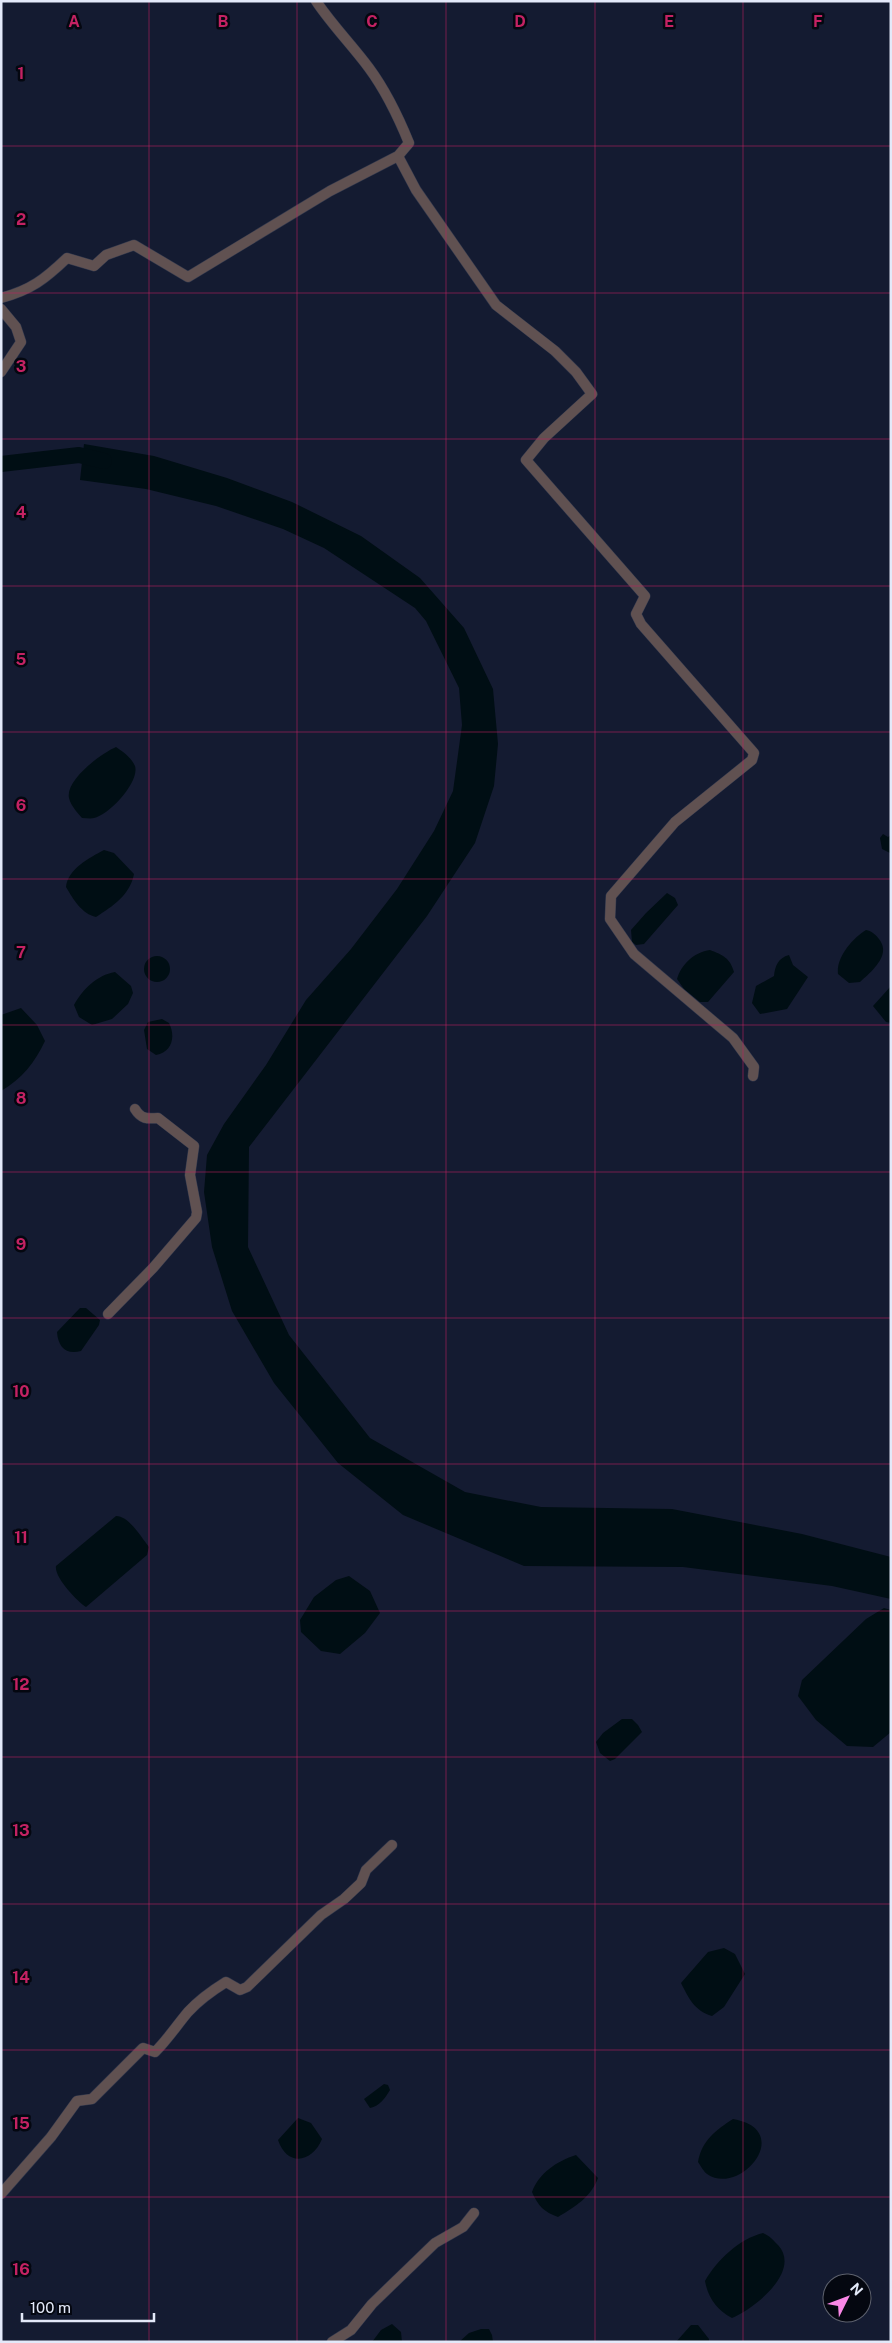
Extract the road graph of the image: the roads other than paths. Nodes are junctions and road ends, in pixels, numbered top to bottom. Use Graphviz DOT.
graph roads {
  1 [pos="316,1"];
  2 [pos="398,156"];
  3 [pos="1,298"];
  4 [pos="1,308"];
  5 [pos="1,372"];
  6 [pos="753,1076"];
  7 [pos="135,1109"];
  8 [pos="108,1314"];
  9 [pos="392,1845"];
  10 [pos="1,2194"];
  11 [pos="474,2213"];
  12 [pos="332,2342"];
  1 -- 2 [label="street"];
  2 -- 3 [label="street"];
  2 -- 6 [label="street"];
  4 -- 5 [label="street"];
  7 -- 8 [label="street"];
  9 -- 10 [label="street"];
  11 -- 12 [label="street"];
}
